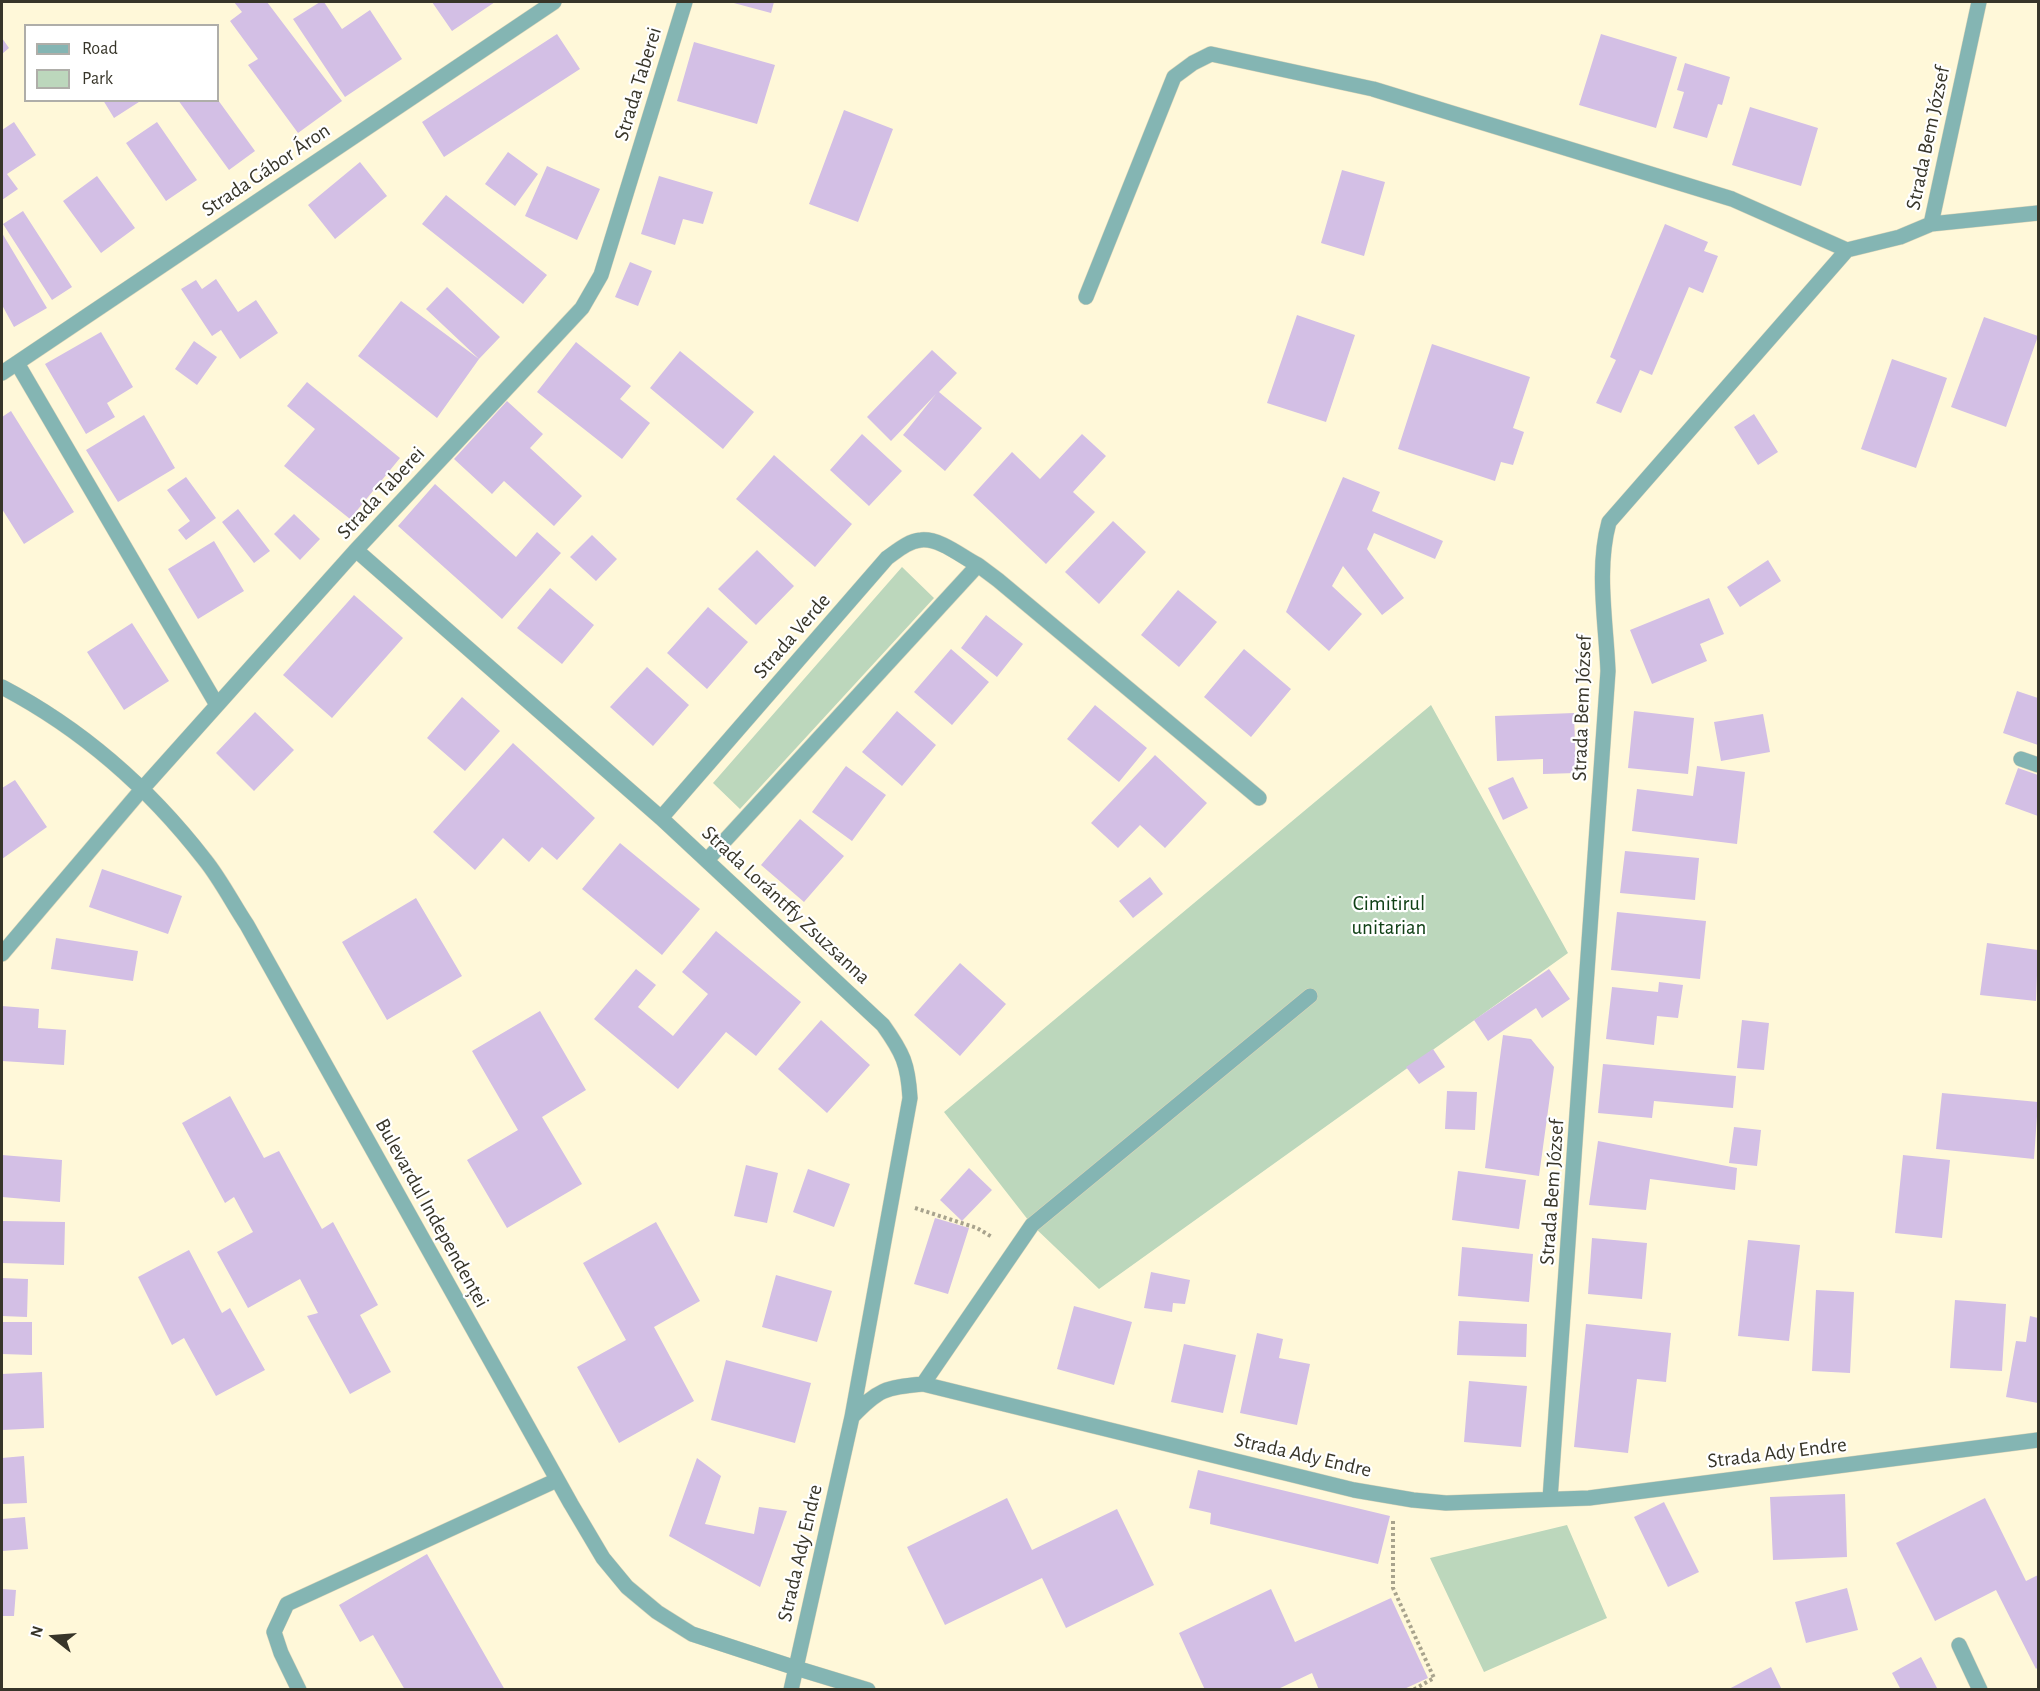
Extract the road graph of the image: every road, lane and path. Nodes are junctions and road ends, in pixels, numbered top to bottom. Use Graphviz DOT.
graph roads {
  1 [pos="554,2"];
  2 [pos="685,2"];
  3 [pos="1979,2"];
  4 [pos="2038,213"];
  5 [pos="1931,224"];
  6 [pos="1847,250"];
  7 [pos="1086,297"];
  8 [pos="17,363"];
  9 [pos="2,373"];
  10 [pos="356,550"];
  11 [pos="978,565"];
  12 [pos="2,687"];
  13 [pos="217,705"];
  14 [pos="2021,759"];
  15 [pos="2038,765"];
  16 [pos="143,789"];
  17 [pos="1259,798"];
  18 [pos="661,818"];
  19 [pos="707,860"];
  20 [pos="2,954"];
  21 [pos="1310,996"];
  22 [pos="891,1201"];
  23 [pos="1014,1251"];
  24 [pos="923,1384"];
  25 [pos="852,1417"];
  26 [pos="2038,1440"];
  27 [pos="557,1480"];
  28 [pos="1392,1497"];
  29 [pos="1550,1499"];
  30 [pos="1959,1645"];
  31 [pos="796,1668"];
  32 [pos="299,1689"];
  33 [pos="790,1689"];
  34 [pos="868,1689"];
  35 [pos="1413,1689"];
  36 [pos="1980,1689"];
  1 -- 8 [label="street, Strada Gábor Áron"];
  2 -- 10 [label="street, Strada Taberei"];
  3 -- 5 [label="street, Strada Bem József"];
  4 -- 5 [label="street"];
  5 -- 6 [label="street, Strada Bem József"];
  6 -- 7 [label="street"];
  6 -- 29 [label="street, Strada Bem József"];
  8 -- 9 [label="street, Strada Gábor Áron"];
  8 -- 13 [label="street"];
  10 -- 13 [label="street, Strada Taberei"];
  10 -- 18 [label="street, Strada Lorántffy Zsuzsanna"];
  11 -- 17 [label="street, Strada Verde"];
  11 -- 18 [label="street, Strada Verde"];
  11 -- 19 [label="street"];
  12 -- 16 [label="street, Bulevardul Independenței"];
  13 -- 16 [label="street, Strada Taberei"];
  14 -- 15 [label="street"];
  16 -- 20 [label="street, Strada Taberei"];
  16 -- 27 [label="street, Bulevardul Independenței"];
  18 -- 19 [label="street, Strada Lorántffy Zsuzsanna"];
  19 -- 22 [label="street, Strada Lorántffy Zsuzsanna"];
  21 -- 23 [label="street"];
  22 -- 23 [label="path"];
  22 -- 25 [label="street, Strada Lorántffy Zsuzsanna"];
  23 -- 24 [label="street"];
  24 -- 25 [label="street, Strada Ady Endre"];
  24 -- 28 [label="street, Strada Ady Endre"];
  25 -- 31 [label="street, Strada Ady Endre"];
  26 -- 29 [label="street, Strada Ady Endre"];
  27 -- 31 [label="street, Bulevardul Independenței"];
  27 -- 32 [label="street"];
  28 -- 29 [label="street, Strada Ady Endre"];
  28 -- 35 [label="path"];
  30 -- 36 [label="street"];
  31 -- 33 [label="street, Strada Ady Endre"];
  31 -- 34 [label="street, Bulevardul Independenței"];
}
